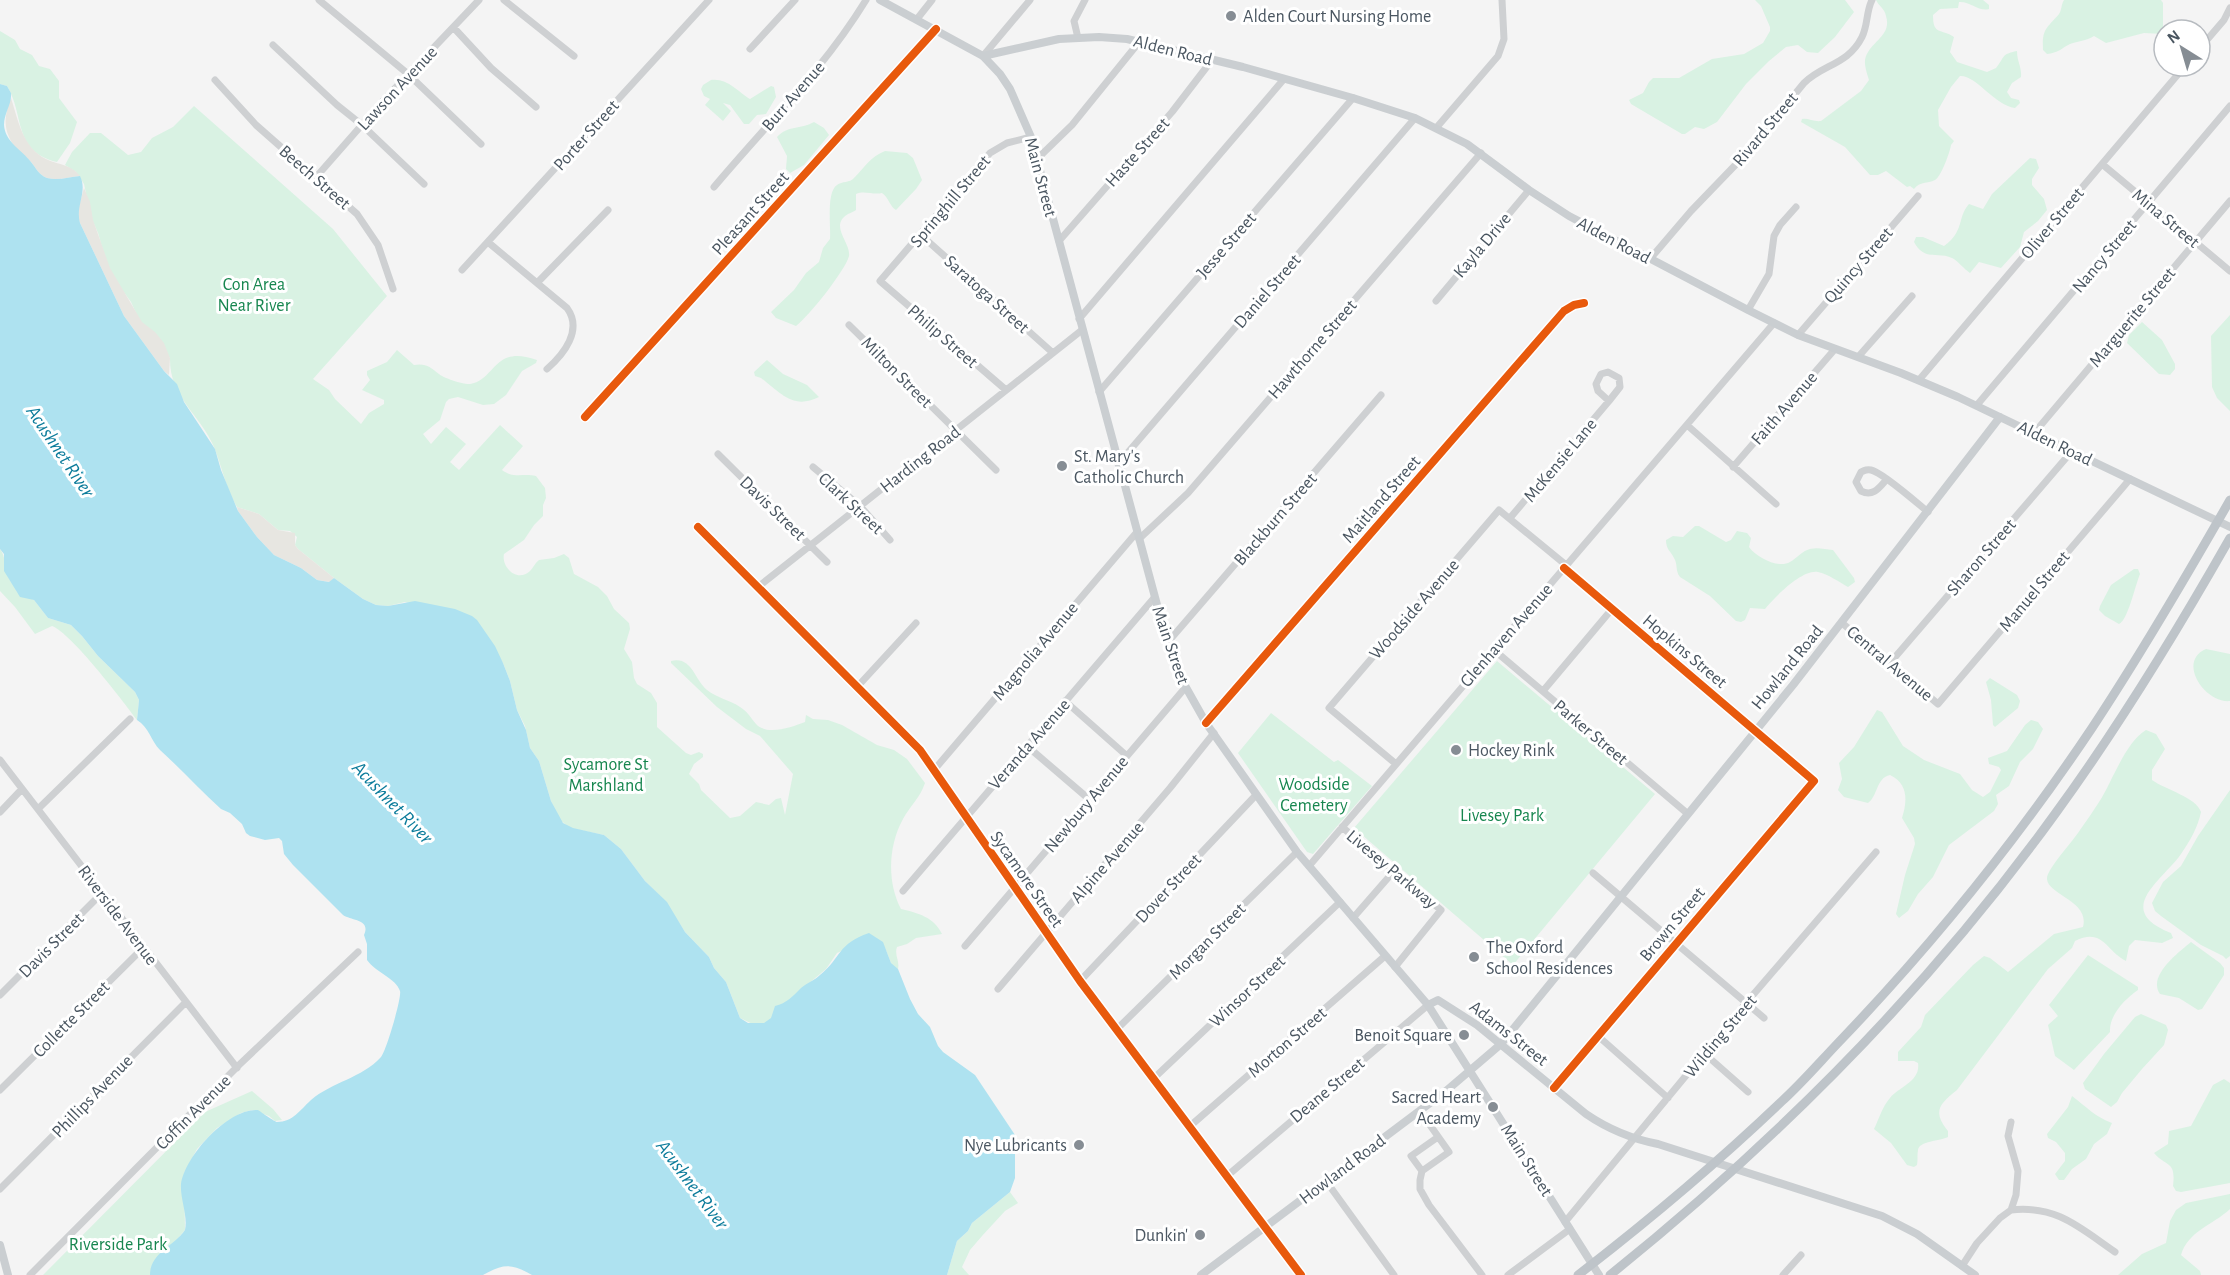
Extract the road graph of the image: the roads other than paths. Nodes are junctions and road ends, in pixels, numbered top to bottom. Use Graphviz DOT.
graph roads {
  1 [pos="319,0"];
  2 [pos="479,0"];
  3 [pos="504,0"];
  4 [pos="709,0"];
  5 [pos="795,0"];
  6 [pos="866,0"];
  7 [pos="880,0"];
  8 [pos="932,0"];
  9 [pos="1030,0"];
  10 [pos="1085,0"];
  11 [pos="1503,0"];
  12 [pos="1872,0"];
  13 [pos="2230,9"];
  14 [pos="917,19"];
  15 [pos="454,28"];
  16 [pos="936,29"];
  17 [pos="2212,34"];
  18 [pos="1078,38"];
  19 [pos="1140,41"];
  20 [pos="273,45"];
  21 [pos="750,49"];
  22 [pos="574,56"];
  23 [pos="983,56"];
  24 [pos="1212,60"];
  25 [pos="408,74"];
  26 [pos="2175,78"];
  27 [pos="1284,79"];
  28 [pos="215,80"];
  29 [pos="1353,98"];
  30 [pos="2230,106"];
  31 [pos="537,108"];
  32 [pos="1415,118"];
  33 [pos="362,125"];
  34 [pos="1437,127"];
  35 [pos="1031,137"];
  36 [pos="481,144"];
  37 [pos="1481,153"];
  38 [pos="1036,160"];
  39 [pos="2102,164"];
  40 [pos="317,176"];
  41 [pos="424,184"];
  42 [pos="714,187"];
  43 [pos="1529,190"];
  44 [pos="1918,195"];
  45 [pos="2230,201"];
  46 [pos="2148,203"];
  47 [pos="1796,207"];
  48 [pos="608,210"];
  49 [pos="921,235"];
  50 [pos="1059,242"];
  51 [pos="2195,242"];
  52 [pos="489,243"];
  53 [pos="1650,259"];
  54 [pos="462,270"];
  55 [pos="2230,271"];
  56 [pos="880,281"];
  57 [pos="537,283"];
  58 [pos="393,289"];
  59 [pos="1912,296"];
  60 [pos="1436,301"];
  61 [pos="1584,303"];
  62 [pos="1748,310"];
  63 [pos="1079,319"];
  64 [pos="1774,323"];
  65 [pos="849,325"];
  66 [pos="1082,330"];
  67 [pos="1798,335"];
  68 [pos="1835,349"];
  69 [pos="1053,353"];
  70 [pos="1858,357"];
  71 [pos="547,369"];
  72 [pos="1919,380"];
  73 [pos="1006,390"];
  74 [pos="1099,392"];
  75 [pos="1381,395"];
  76 [pos="1609,401"];
  77 [pos="1977,405"];
  78 [pos="585,417"];
  79 [pos="2000,417"];
  80 [pos="1687,425"];
  81 [pos="956,430"];
  82 [pos="2035,432"];
  83 [pos="2072,451"];
  84 [pos="718,454"];
  85 [pos="1118,464"];
  86 [pos="813,467"];
  87 [pos="1733,467"];
  88 [pos="996,470"];
  89 [pos="2130,479"];
  90 [pos="1886,480"];
  91 [pos="1776,504"];
  92 [pos="2228,504"];
  93 [pos="860,506"];
  94 [pos="1499,510"];
  95 [pos="1928,512"];
  96 [pos="1510,518"];
  97 [pos="698,527"];
  98 [pos="2230,527"];
  99 [pos="1138,535"];
  100 [pos="2230,538"];
  101 [pos="890,540"];
  102 [pos="810,545"];
  103 [pos="827,562"];
  104 [pos="1565,567"];
  105 [pos="758,587"];
  106 [pos="1155,598"];
  107 [pos="1612,609"];
  108 [pos="916,622"];
  109 [pos="1842,623"];
  110 [pos="1168,642"];
  111 [pos="1494,650"];
  112 [pos="1890,663"];
  113 [pos="858,686"];
  114 [pos="1185,688"];
  115 [pos="1543,691"];
  116 [pos="1065,701"];
  117 [pos="1938,704"];
  118 [pos="130,719"];
  119 [pos="1206,723"];
  120 [pos="1756,731"];
  121 [pos="1214,733"];
  122 [pos="1027,746"];
  123 [pos="1127,756"];
  124 [pos="0,760"];
  125 [pos="1396,764"];
  126 [pos="934,770"];
  127 [pos="1814,781"];
  128 [pos="22,789"];
  129 [pos="1256,795"];
  130 [pos="1090,800"];
  131 [pos="38,809"];
  132 [pos="0,812"];
  133 [pos="1688,814"];
  134 [pos="966,817"];
  135 [pos="1342,827"];
  136 [pos="1298,852"];
  137 [pos="1876,852"];
  138 [pos="1309,866"];
  139 [pos="1394,871"];
  140 [pos="1593,873"];
  141 [pos="1014,888"];
  142 [pos="903,891"];
  143 [pos="102,894"];
  144 [pos="1621,896"];
  145 [pos="1340,902"];
  146 [pos="1353,918"];
  147 [pos="1046,934"];
  148 [pos="1675,943"];
  149 [pos="965,946"];
  150 [pos="143,948"];
  151 [pos="358,952"];
  152 [pos="1385,956"];
  153 [pos="1395,966"];
  154 [pos="1080,981"];
  155 [pos="998,989"];
  156 [pos="0,995"];
  157 [pos="185,1003"];
  158 [pos="1746,1003"];
  159 [pos="1428,1005"];
  160 [pos="1764,1018"];
  161 [pos="1116,1030"];
  162 [pos="1598,1035"];
  163 [pos="1501,1044"];
  164 [pos="1705,1054"];
  165 [pos="237,1068"];
  166 [pos="1469,1071"];
  167 [pos="1153,1079"];
  168 [pos="1554,1088"];
  169 [pos="0,1090"];
  170 [pos="1748,1092"];
  171 [pos="1668,1098"];
  172 [pos="1420,1111"];
  173 [pos="2011,1122"];
  174 [pos="1189,1127"];
  175 [pos="1438,1137"];
  176 [pos="1635,1139"];
  177 [pos="1422,1172"];
  178 [pos="1227,1176"];
  179 [pos="1326,1181"];
  180 [pos="0,1189"];
  181 [pos="2011,1210"];
  182 [pos="1567,1225"];
  183 [pos="1265,1227"];
  184 [pos="0,1245"];
  185 [pos="2115,1252"];
  186 [pos="1801,1255"];
  187 [pos="1962,1266"];
  188 [pos="8,1275"];
  189 [pos="30,1275"];
  190 [pos="1202,1275"];
  191 [pos="1301,1275"];
  192 [pos="1394,1275"];
  193 [pos="1482,1275"];
  194 [pos="1508,1275"];
  195 [pos="1578,1275"];
  196 [pos="1599,1275"];
  197 [pos="1610,1275"];
  198 [pos="1783,1275"];
  199 [pos="1975,1275"];
  1 -- 25 [label="street"];
  2 -- 15 [label="street, Lawson Avenue"];
  3 -- 22 [label="street"];
  4 -- 52 [label="street, Porter Street"];
  5 -- 21 [label="street"];
  6 -- 42 [label="street, Burr Avenue"];
  7 -- 14 [label="main road, Main Street"];
  8 -- 14 [label="street"];
  9 -- 23 [label="street"];
  10 -- 18 [label="street"];
  11 -- 34 [label="street"];
  12 -- 53 [label="street, Rivard Street"];
  13 -- 17 [label="street"];
  14 -- 16 [label="main road, Main Street"];
  15 -- 25 [label="street, Lawson Avenue"];
  15 -- 31 [label="street"];
  16 -- 23 [label="main road, Main Street"];
  16 -- 78 [label="street, Pleasant Street"];
  18 -- 19 [label="main road, Alden Road"];
  18 -- 23 [label="main road, Alden Road"];
  19 -- 24 [label="main road, Alden Road"];
  19 -- 38 [label="street"];
  20 -- 33 [label="street"];
  23 -- 35 [label="main road, Main Street"];
  24 -- 27 [label="main road, Alden Road"];
  24 -- 50 [label="street, Haste Street"];
  25 -- 33 [label="street, Lawson Avenue"];
  25 -- 36 [label="street"];
  26 -- 39 [label="street, Oliver Street"];
  27 -- 29 [label="main road, Alden Road"];
  27 -- 63 [label="street"];
  28 -- 40 [label="street, Beech Street"];
  29 -- 32 [label="main road, Alden Road"];
  29 -- 74 [label="street, Jesse Street"];
  30 -- 46 [label="street, Nancy Street"];
  32 -- 34 [label="main road, Alden Road"];
  32 -- 85 [label="street, Daniel Street"];
  33 -- 40 [label="street, Lawson Avenue"];
  33 -- 41 [label="street"];
  34 -- 37 [label="main road, Alden Road"];
  35 -- 38 [label="main road, Main Street"];
  35 -- 49 [label="street, Springhill Street"];
  37 -- 43 [label="main road, Alden Road"];
  37 -- 99 [label="street, Hawthorne Street"];
  38 -- 50 [label="main road, Main Street"];
  39 -- 46 [label="street, Mina Street"];
  39 -- 72 [label="street, Oliver Street"];
  40 -- 58 [label="street, Beech Street"];
  43 -- 53 [label="main road, Alden Road"];
  43 -- 60 [label="street, Kayla Drive"];
  44 -- 67 [label="street, Quincy Street"];
  45 -- 51 [label="street, Marguerite Street"];
  46 -- 51 [label="street, Mina Street"];
  46 -- 77 [label="street, Nancy Street"];
  47 -- 62 [label="street"];
  48 -- 57 [label="street"];
  49 -- 56 [label="street, Springhill Street"];
  49 -- 69 [label="street, Saratoga Street"];
  50 -- 63 [label="main road, Main Street"];
  51 -- 55 [label="street, Mina Street"];
  51 -- 82 [label="street, Marguerite Street"];
  52 -- 54 [label="street, Porter Street"];
  52 -- 57 [label="street"];
  53 -- 62 [label="main road, Alden Road"];
  56 -- 73 [label="street, Philip Street"];
  57 -- 71 [label="street"];
  59 -- 70 [label="street"];
  61 -- 119 [label="street, Maitland Street"];
  62 -- 64 [label="main road, Alden Road"];
  63 -- 66 [label="main road, Main Street"];
  64 -- 67 [label="main road, Alden Road"];
  64 -- 80 [label="street, Glenhaven Avenue"];
  65 -- 81 [label="street, Milton Street"];
  66 -- 69 [label="street, Harding Road"];
  66 -- 74 [label="main road, Main Street"];
  67 -- 68 [label="main road, Alden Road"];
  68 -- 70 [label="main road, Alden Road"];
  68 -- 87 [label="street, Faith Avenue"];
  69 -- 73 [label="street, Harding Road"];
  70 -- 72 [label="main road, Alden Road"];
  72 -- 77 [label="main road, Alden Road"];
  73 -- 81 [label="street, Harding Road"];
  74 -- 85 [label="main road, Main Street"];
  75 -- 110 [label="street, Blackburn Street"];
  76 -- 96 [label="street, McKensie Lane"];
  77 -- 79 [label="main road, Alden Road"];
  79 -- 82 [label="main road, Alden Road"];
  79 -- 95 [label="main road, Howland Road"];
  80 -- 87 [label="street"];
  80 -- 104 [label="street, Glenhaven Avenue"];
  81 -- 88 [label="street, Milton Street"];
  81 -- 93 [label="street, Harding Road"];
  82 -- 83 [label="main road, Alden Road"];
  83 -- 89 [label="main road, Alden Road"];
  83 -- 112 [label="street, Sharon Street"];
  84 -- 102 [label="street, Davis Street"];
  85 -- 99 [label="main road, Main Street"];
  86 -- 93 [label="street, Clark Street"];
  87 -- 91 [label="street"];
  89 -- 98 [label="main road, Alden Road"];
  89 -- 117 [label="street, Manuel Street"];
  90 -- 95 [label="street"];
  92 -- 195 [label="highway"];
  93 -- 101 [label="street, Clark Street"];
  93 -- 102 [label="street, Harding Road"];
  94 -- 96 [label="street, Hopkins Street"];
  94 -- 125 [label="street, Woodside Avenue"];
  95 -- 109 [label="main road, Howland Road"];
  96 -- 104 [label="street, Hopkins Street"];
  97 -- 105 [label="street, Sycamore Street"];
  99 -- 106 [label="main road, Main Street"];
  99 -- 126 [label="street, Magnolia Avenue"];
  100 -- 197 [label="highway"];
  102 -- 103 [label="street, Davis Street"];
  102 -- 105 [label="street, Harding Road"];
  104 -- 107 [label="street, Hopkins Street"];
  104 -- 111 [label="street, Glenhaven Avenue"];
  105 -- 113 [label="street, Sycamore Street"];
  106 -- 110 [label="main road, Main Street"];
  106 -- 116 [label="street, Veranda Avenue"];
  107 -- 115 [label="street"];
  107 -- 120 [label="street, Hopkins Street"];
  108 -- 113 [label="street"];
  109 -- 112 [label="street, Central Avenue"];
  109 -- 120 [label="main road, Howland Road"];
  110 -- 114 [label="main road, Main Street"];
  111 -- 115 [label="street, Parker Street"];
  111 -- 125 [label="street, Glenhaven Avenue"];
  112 -- 117 [label="street, Central Avenue"];
  113 -- 126 [label="street, Sycamore Street"];
  114 -- 119 [label="main road, Main Street"];
  114 -- 123 [label="street, Newbury Avenue"];
  115 -- 133 [label="street, Parker Street"];
  116 -- 122 [label="street, Veranda Avenue"];
  116 -- 123 [label="street"];
  118 -- 131 [label="street"];
  119 -- 121 [label="main road, Main Street"];
  120 -- 127 [label="street, Hopkins Street"];
  120 -- 133 [label="main road, Howland Road"];
  121 -- 129 [label="main road, Main Street"];
  121 -- 147 [label="street, Alpine Avenue"];
  122 -- 130 [label="street"];
  122 -- 134 [label="street, Veranda Avenue"];
  123 -- 130 [label="street, Newbury Avenue"];
  124 -- 128 [label="street, Riverside Avenue"];
  125 -- 135 [label="street, Glenhaven Avenue"];
  126 -- 134 [label="street, Sycamore Street"];
  127 -- 148 [label="street, Brown Street"];
  128 -- 131 [label="street, Riverside Avenue"];
  128 -- 132 [label="street"];
  129 -- 136 [label="main road, Main Street"];
  129 -- 154 [label="street, Dover Street"];
  130 -- 141 [label="street, Newbury Avenue"];
  131 -- 143 [label="street, Riverside Avenue"];
  133 -- 144 [label="main road, Howland Road"];
  134 -- 141 [label="street, Sycamore Street"];
  134 -- 142 [label="street, Veranda Avenue"];
  135 -- 138 [label="street, Glenhaven Avenue"];
  135 -- 139 [label="street, Livesey Parkway"];
  136 -- 138 [label="main road, Main Street"];
  136 -- 161 [label="street, Morgan Street"];
  137 -- 158 [label="street, Wilding Street"];
  138 -- 145 [label="main road, Main Street"];
  139 -- 146 [label="street"];
  139 -- 153 [label="street, Livesey Parkway"];
  140 -- 144 [label="street"];
  141 -- 147 [label="street, Sycamore Street"];
  141 -- 149 [label="street, Newbury Avenue"];
  143 -- 150 [label="street, Riverside Avenue"];
  143 -- 156 [label="street, Davis Street"];
  144 -- 148 [label="street"];
  144 -- 163 [label="main road, Howland Road"];
  145 -- 146 [label="main road, Main Street"];
  145 -- 167 [label="street, Winsor Street"];
  146 -- 152 [label="main road, Main Street"];
  147 -- 154 [label="street, Sycamore Street"];
  147 -- 155 [label="street, Alpine Avenue"];
  148 -- 158 [label="street"];
  148 -- 162 [label="street, Brown Street"];
  150 -- 157 [label="street, Riverside Avenue"];
  150 -- 169 [label="street, Collette Street"];
  151 -- 165 [label="street, Coffin Avenue"];
  152 -- 153 [label="main road, Main Street"];
  152 -- 174 [label="street, Morton Street"];
  153 -- 159 [label="main road, Main Street"];
  154 -- 161 [label="street, Sycamore Street"];
  157 -- 165 [label="street, Riverside Avenue"];
  157 -- 180 [label="street, Phillips Avenue"];
  158 -- 160 [label="street"];
  158 -- 164 [label="street, Wilding Street"];
  159 -- 163 [label="main road, Adams Street"];
  159 -- 166 [label="main road, Main Street"];
  159 -- 178 [label="street, Deane Street"];
  161 -- 167 [label="street, Sycamore Street"];
  162 -- 168 [label="street, Brown Street"];
  162 -- 171 [label="street"];
  163 -- 166 [label="main road, Howland Road"];
  163 -- 168 [label="main road, Adams Street"];
  164 -- 170 [label="street"];
  164 -- 171 [label="street, Wilding Street"];
  165 -- 189 [label="street, Coffin Avenue"];
  166 -- 172 [label="main road, Howland Road"];
  166 -- 182 [label="main road, Main Street"];
  167 -- 174 [label="street, Sycamore Street"];
  168 -- 176 [label="main road, Adams Street"];
  171 -- 176 [label="street, Wilding Street"];
  172 -- 175 [label="street"];
  172 -- 179 [label="main road, Howland Road"];
  173 -- 181 [label="street"];
  174 -- 178 [label="street, Sycamore Street"];
  175 -- 177 [label="street"];
  175 -- 177 [label="street"];
  176 -- 182 [label="street, Wilding Street"];
  176 -- 187 [label="main road, Adams Street"];
  177 -- 193 [label="street"];
  178 -- 183 [label="street, Sycamore Street"];
  179 -- 183 [label="main road, Howland Road"];
  179 -- 192 [label="street"];
  181 -- 185 [label="street"];
  181 -- 187 [label="street"];
  182 -- 194 [label="street, Wilding Street"];
  182 -- 196 [label="main road, Main Street"];
  183 -- 190 [label="main road, Howland Road"];
  183 -- 191 [label="street, Sycamore Street"];
  184 -- 188 [label="main road"];
  186 -- 198 [label="street"];
  187 -- 199 [label="main road, Adams Street"];
}
